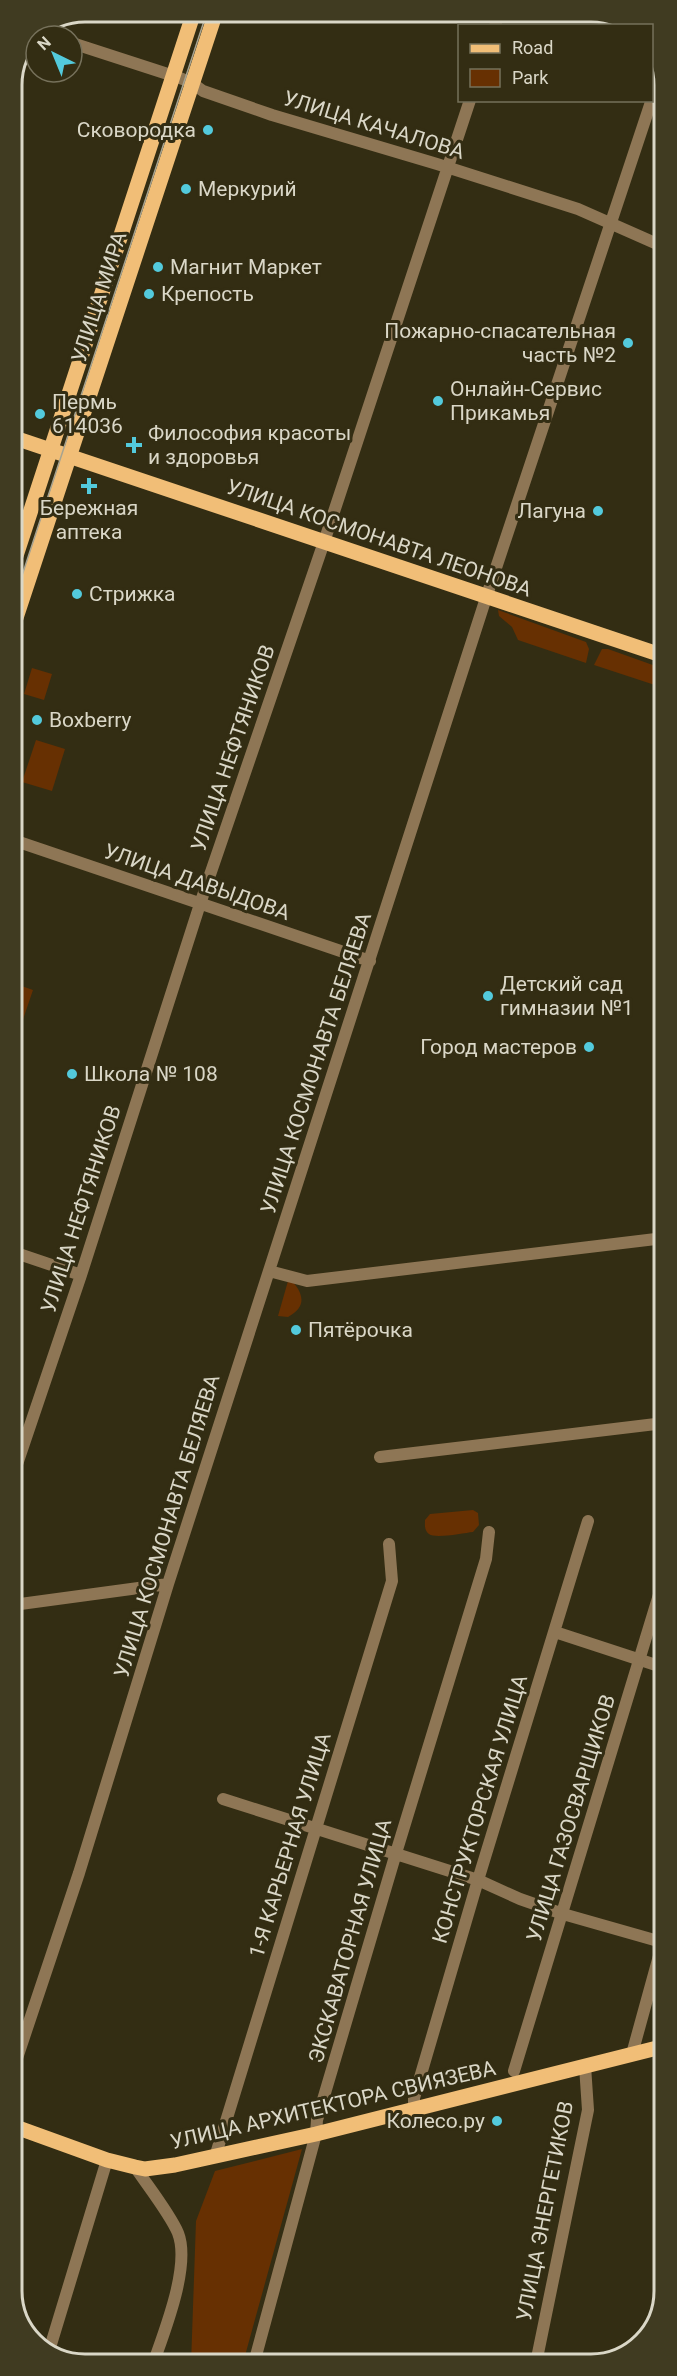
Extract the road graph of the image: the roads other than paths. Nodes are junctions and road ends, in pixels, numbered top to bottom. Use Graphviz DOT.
graph roads {
  1 [pos="191,22"];
  2 [pos="212,22"];
  3 [pos="84,47"];
  4 [pos="173,76"];
  5 [pos="192,82"];
  6 [pos="469,102"];
  7 [pos="652,102"];
  8 [pos="447,167"];
  9 [pos="611,223"];
  10 [pos="654,242"];
  11 [pos="22,440"];
  12 [pos="51,450"];
  13 [pos="69,456"];
  14 [pos="22,538"];
  15 [pos="324,542"];
  16 [pos="486,597"];
  17 [pos="22,599"];
  18 [pos="654,653"];
  19 [pos="22,843"];
  20 [pos="200,904"];
  21 [pos="370,961"];
  22 [pos="654,1239"];
  23 [pos="22,1255"];
  24 [pos="269,1271"];
  25 [pos="81,1275"];
  26 [pos="654,1424"];
  27 [pos="22,1449"];
  28 [pos="380,1457"];
  29 [pos="588,1521"];
  30 [pos="489,1532"];
  31 [pos="389,1544"];
  32 [pos="168,1584"];
  33 [pos="22,1604"];
  34 [pos="654,1609"];
  35 [pos="555,1632"];
  36 [pos="639,1660"];
  37 [pos="654,1665"];
  38 [pos="223,1799"];
  39 [pos="315,1827"];
  40 [pos="396,1853"];
  41 [pos="478,1880"];
  42 [pos="562,1914"];
  43 [pos="654,1937"];
  44 [pos="654,1976"];
  45 [pos="22,2043"];
  46 [pos="654,2049"];
  47 [pos="632,2054"];
  48 [pos="585,2066"];
  49 [pos="514,2071"];
  50 [pos="414,2110"];
  51 [pos="22,2129"];
  52 [pos="316,2134"];
  53 [pos="215,2157"];
  54 [pos="107,2160"];
  55 [pos="135,2167"];
  56 [pos="52,2344"];
  57 [pos="157,2353"];
  58 [pos="257,2353"];
  59 [pos="538,2354"];
  1 -- 4 [label="main road, УЛИЦА МИРА"];
  2 -- 5 [label="main road, УЛИЦА МИРА"];
  3 -- 4 [label="street, УЛИЦА КАЧАЛОВА"];
  4 -- 5 [label="street, УЛИЦА КАЧАЛОВА"];
  4 -- 12 [label="main road, УЛИЦА МИРА"];
  5 -- 8 [label="street, УЛИЦА КАЧАЛОВА"];
  5 -- 13 [label="main road, УЛИЦА МИРА"];
  6 -- 8 [label="street, УЛИЦА НЕФТЯНИКОВ"];
  7 -- 9 [label="street, УЛИЦА КОСМОНАВТА БЕЛЯЕВА"];
  8 -- 9 [label="street, УЛИЦА КАЧАЛОВА"];
  8 -- 15 [label="street, УЛИЦА НЕФТЯНИКОВ"];
  9 -- 10 [label="street, УЛИЦА КАЧАЛОВА"];
  9 -- 16 [label="street, УЛИЦА КОСМОНАВТА БЕЛЯЕВА"];
  11 -- 12 [label="main road, УЛИЦА КОСМОНАВТА ЛЕОНОВА"];
  12 -- 13 [label="main road, УЛИЦА КОСМОНАВТА ЛЕОНОВА"];
  12 -- 14 [label="main road, УЛИЦА МИРА"];
  13 -- 15 [label="main road, УЛИЦА КОСМОНАВТА ЛЕОНОВА"];
  13 -- 17 [label="main road, УЛИЦА МИРА"];
  15 -- 16 [label="main road, УЛИЦА КОСМОНАВТА ЛЕОНОВА"];
  15 -- 20 [label="street, УЛИЦА НЕФТЯНИКОВ"];
  16 -- 18 [label="main road, УЛИЦА КОСМОНАВТА ЛЕОНОВА"];
  16 -- 21 [label="street, УЛИЦА КОСМОНАВТА БЕЛЯЕВА"];
  19 -- 20 [label="street, УЛИЦА ДАВЫДОВА"];
  20 -- 21 [label="street, УЛИЦА ДАВЫДОВА"];
  20 -- 25 [label="street, УЛИЦА НЕФТЯНИКОВ"];
  21 -- 24 [label="street, УЛИЦА КОСМОНАВТА БЕЛЯЕВА"];
  22 -- 24 [label="street"];
  23 -- 25 [label="street"];
  24 -- 32 [label="street, УЛИЦА КОСМОНАВТА БЕЛЯЕВА"];
  25 -- 27 [label="street, УЛИЦА НЕФТЯНИКОВ"];
  26 -- 28 [label="street"];
  29 -- 35 [label="street, КОНСТРУКТОРСКАЯ УЛИЦА"];
  30 -- 40 [label="street, ЭКСКАВАТОРНАЯ УЛИЦА"];
  31 -- 39 [label="street, 1-Я КАРЬЕРНАЯ УЛИЦА"];
  32 -- 33 [label="street"];
  32 -- 45 [label="street, УЛИЦА КОСМОНАВТА БЕЛЯЕВА"];
  34 -- 36 [label="street, УЛИЦА ГАЗОСВАРЩИКОВ"];
  35 -- 36 [label="street"];
  35 -- 41 [label="street, КОНСТРУКТОРСКАЯ УЛИЦА"];
  36 -- 37 [label="street"];
  36 -- 42 [label="street, УЛИЦА ГАЗОСВАРЩИКОВ"];
  38 -- 39 [label="street"];
  39 -- 40 [label="street"];
  39 -- 53 [label="street, 1-Я КАРЬЕРНАЯ УЛИЦА"];
  40 -- 41 [label="street"];
  40 -- 52 [label="street, ЭКСКАВАТОРНАЯ УЛИЦА"];
  41 -- 42 [label="street"];
  41 -- 50 [label="street, КОНСТРУКТОРСКАЯ УЛИЦА"];
  42 -- 43 [label="street"];
  42 -- 49 [label="street, УЛИЦА ГАЗОСВАРЩИКОВ"];
  44 -- 47 [label="street"];
  46 -- 47 [label="main road, УЛИЦА АРХИТЕКТОРА СВИЯЗЕВА"];
  47 -- 48 [label="main road, УЛИЦА АРХИТЕКТОРА СВИЯЗЕВА"];
  48 -- 50 [label="main road, УЛИЦА АРХИТЕКТОРА СВИЯЗЕВА"];
  48 -- 59 [label="street, УЛИЦА ЭНЕРГЕТИКОВ"];
  50 -- 52 [label="main road, УЛИЦА АРХИТЕКТОРА СВИЯЗЕВА"];
  51 -- 54 [label="main road, УЛИЦА АРХИТЕКТОРА СВИЯЗЕВА"];
  52 -- 53 [label="main road, УЛИЦА АРХИТЕКТОРА СВИЯЗЕВА"];
  52 -- 58 [label="street, ЭКСКАВАТОРНАЯ УЛИЦА"];
  53 -- 55 [label="main road, УЛИЦА АРХИТЕКТОРА СВИЯЗЕВА"];
  54 -- 55 [label="main road, УЛИЦА АРХИТЕКТОРА СВИЯЗЕВА"];
  54 -- 56 [label="street"];
  55 -- 57 [label="street"];
}
